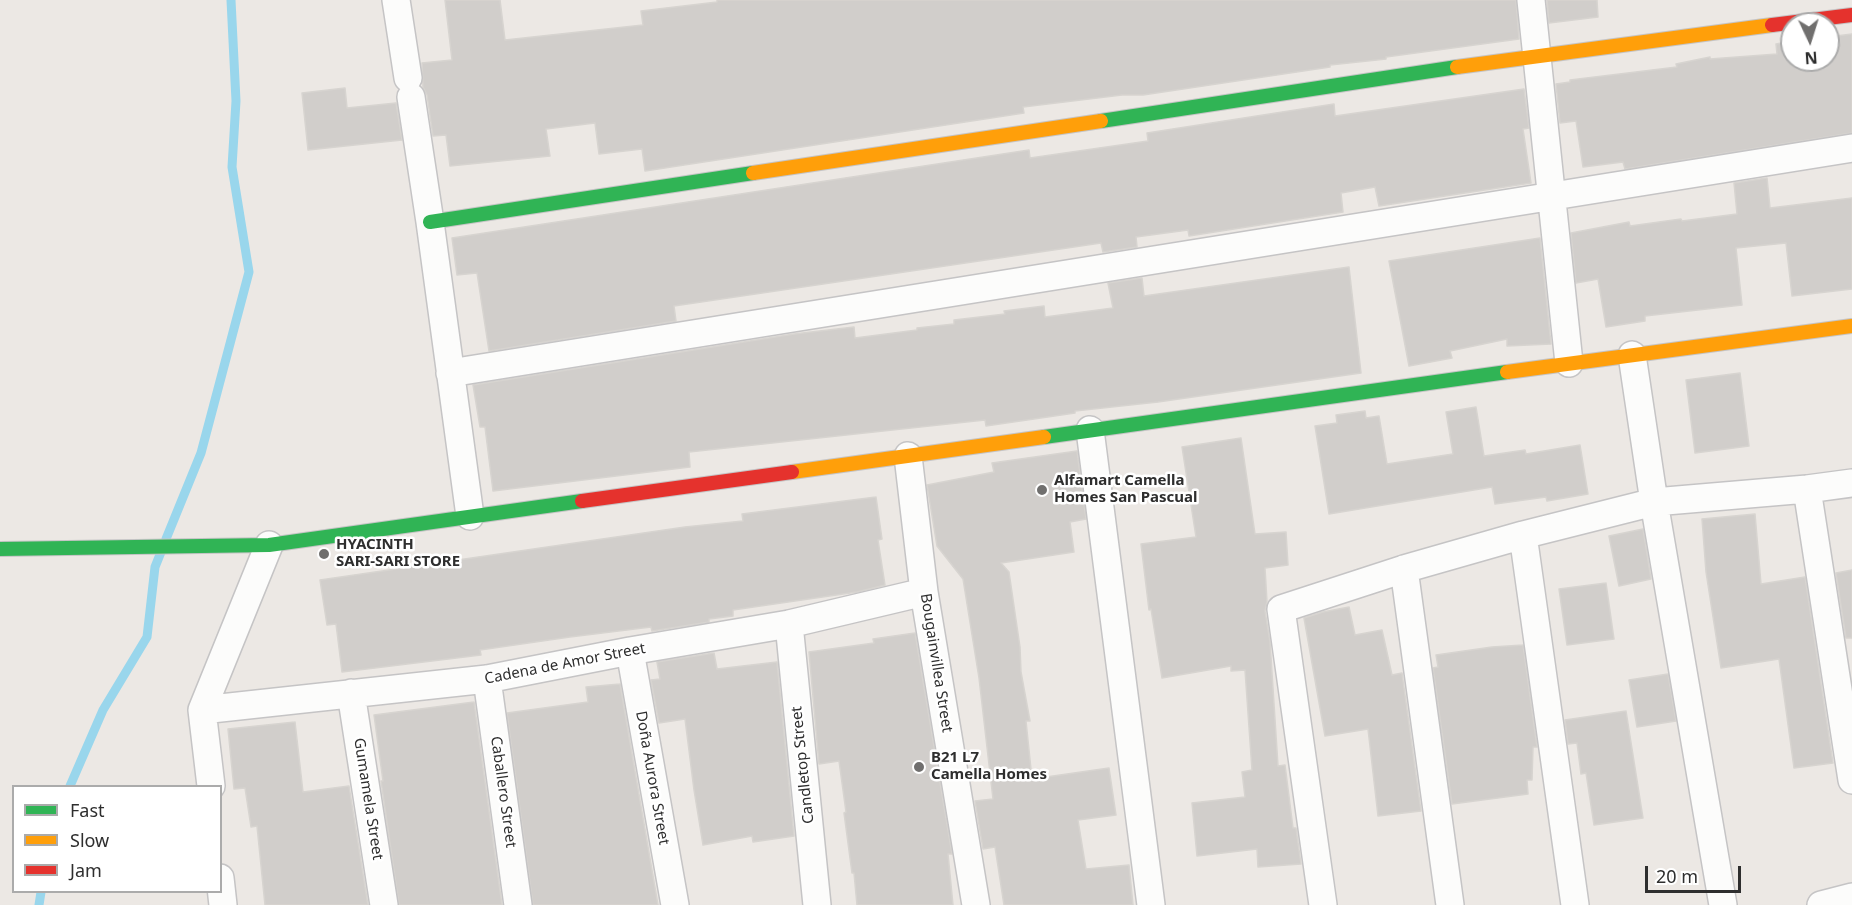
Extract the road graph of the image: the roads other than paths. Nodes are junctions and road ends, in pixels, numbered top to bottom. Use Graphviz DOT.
graph roads {
  1 [pos="396,0"];
  2 [pos="1531,0"];
  3 [pos="1852,15"];
  4 [pos="1536,55"];
  5 [pos="1852,148"];
  6 [pos="1552,196"];
  7 [pos="430,222"];
  8 [pos="1852,326"];
  9 [pos="1632,355"];
  10 [pos="1569,363"];
  11 [pos="450,373"];
  12 [pos="1090,430"];
  13 [pos="908,456"];
  14 [pos="1852,483"];
  15 [pos="1807,489"];
  16 [pos="1654,502"];
  17 [pos="470,516"];
  18 [pos="1522,535"];
  19 [pos="269,545"];
  20 [pos="7,549"];
  21 [pos="1404,569"];
  22 [pos="924,592"];
  23 [pos="789,624"];
  24 [pos="630,651"];
  25 [pos="487,679"];
  26 [pos="351,693"];
  27 [pos="202,710"];
  28 [pos="1852,780"];
  29 [pos="211,785"];
  30 [pos="1852,897"];
  31 [pos="384,905"];
  32 [pos="518,905"];
  33 [pos="675,905"];
  34 [pos="817,905"];
  35 [pos="976,905"];
  36 [pos="1151,905"];
  37 [pos="1323,905"];
  38 [pos="1450,905"];
  39 [pos="1575,905"];
  40 [pos="1723,905"];
  41 [pos="1821,905"];
  1 -- 7 [label="street"];
  2 -- 4 [label="street"];
  3 -- 4 [label="street"];
  4 -- 6 [label="street"];
  4 -- 7 [label="street"];
  5 -- 6 [label="street"];
  6 -- 10 [label="street"];
  6 -- 11 [label="street"];
  7 -- 11 [label="street"];
  8 -- 9 [label="street"];
  9 -- 10 [label="street"];
  9 -- 16 [label="street"];
  10 -- 12 [label="street"];
  11 -- 17 [label="street"];
  12 -- 13 [label="street"];
  12 -- 36 [label="street"];
  13 -- 17 [label="street"];
  13 -- 22 [label="street, Bougainvillea Street"];
  14 -- 15 [label="street"];
  15 -- 16 [label="street"];
  15 -- 28 [label="street"];
  16 -- 18 [label="street"];
  16 -- 40 [label="street"];
  17 -- 19 [label="street"];
  18 -- 21 [label="street"];
  18 -- 39 [label="street"];
  19 -- 20 [label="street"];
  19 -- 27 [label="street"];
  21 -- 37 [label="street"];
  21 -- 38 [label="street"];
  22 -- 23 [label="street, Cadena de Amor Street"];
  22 -- 35 [label="street, Bougainvillea Street"];
  23 -- 24 [label="street, Cadena de Amor Street"];
  23 -- 34 [label="street, Candletop Street"];
  24 -- 25 [label="street, Cadena de Amor Street"];
  24 -- 33 [label="street, Doña Aurora Street"];
  25 -- 26 [label="street, Cadena de Amor Street"];
  25 -- 32 [label="street, Caballero Street"];
  26 -- 27 [label="street, Cadena de Amor Street"];
  26 -- 31 [label="street, Gumamela Street"];
  27 -- 29 [label="street"];
  30 -- 41 [label="street"];
}
